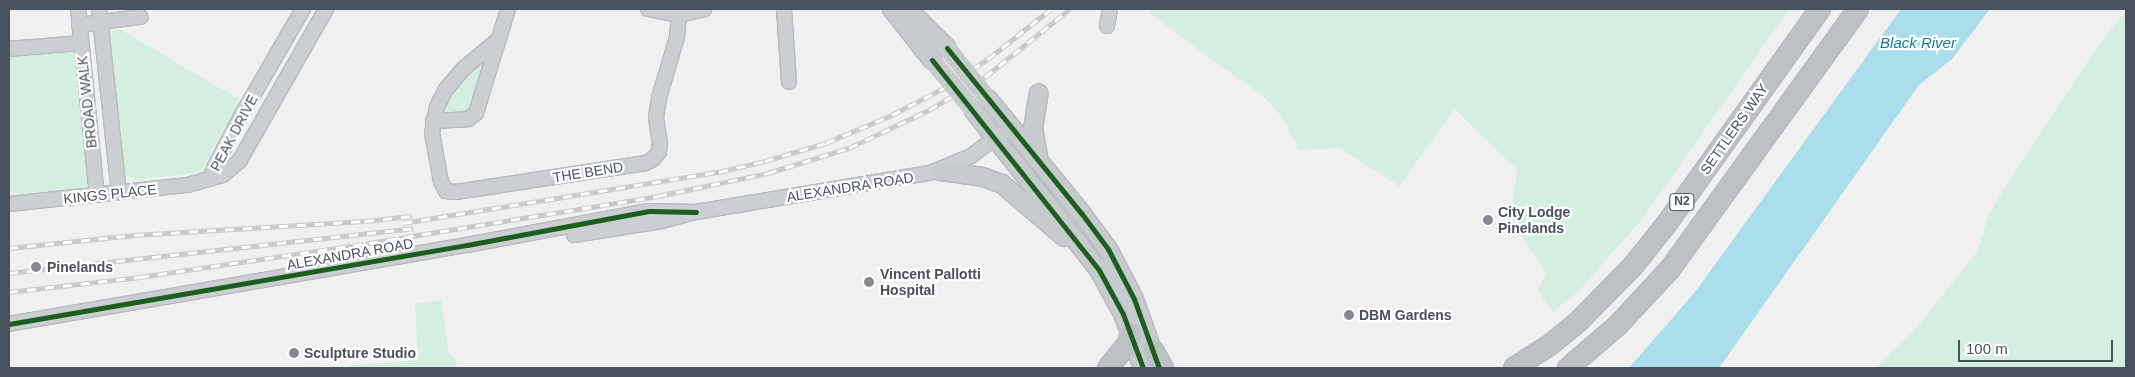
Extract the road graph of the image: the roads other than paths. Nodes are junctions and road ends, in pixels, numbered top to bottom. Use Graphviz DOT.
graph roads {
  1 [pos="78,9"];
  2 [pos="303,9"];
  3 [pos="326,9"];
  4 [pos="508,9"];
  5 [pos="648,9"];
  6 [pos="704,9"];
  7 [pos="784,9"];
  8 [pos="892,9"];
  9 [pos="908,9"];
  10 [pos="1110,9"];
  11 [pos="1820,9"];
  12 [pos="1858,9"];
  13 [pos="100,15"];
  14 [pos="679,15"];
  15 [pos="140,17"];
  16 [pos="79,25"];
  17 [pos="1107,26"];
  18 [pos="499,39"];
  19 [pos="81,43"];
  20 [pos="9,49"];
  21 [pos="789,82"];
  22 [pos="1039,93"];
  23 [pos="433,120"];
  24 [pos="1010,126"];
  25 [pos="996,138"];
  26 [pos="1040,161"];
  27 [pos="941,171"];
  28 [pos="210,179"];
  29 [pos="119,192"];
  30 [pos="97,195"];
  31 [pos="9,204"];
  32 [pos="1099,270"];
  33 [pos="9,324"];
  34 [pos="1131,332"];
  35 [pos="1591,350"];
  36 [pos="1156,359"];
  37 [pos="1108,368"];
  38 [pos="1143,368"];
  39 [pos="1163,368"];
  40 [pos="1514,368"];
  41 [pos="1568,368"];
  42 [pos="1577,368"];
  1 -- 16 [label="street, BROAD WALK"];
  2 -- 28 [label="street, PEAK DRIVE"];
  3 -- 28 [label="street, PEAK DRIVE"];
  4 -- 18 [label="street"];
  5 -- 14 [label="street"];
  6 -- 14 [label="street"];
  7 -- 21 [label="street"];
  8 -- 25 [label="main road, bridge"];
  9 -- 24 [label="main road, bridge"];
  10 -- 17 [label="street"];
  11 -- 40 [label="highway, SETTLERS WAY / N2"];
  12 -- 35 [label="highway, N2"];
  13 -- 15 [label="street"];
  13 -- 16 [label="street"];
  13 -- 29 [label="street, BROAD WALK"];
  14 -- 23 [label="street, THE BEND"];
  16 -- 19 [label="street, BROAD WALK"];
  18 -- 23 [label="street, THE BEND"];
  18 -- 23 [label="street"];
  19 -- 20 [label="street"];
  19 -- 30 [label="street, BROAD WALK"];
  22 -- 26 [label="main road"];
  24 -- 25 [label="street, ALEXANDRA ROAD"];
  24 -- 26 [label="main road"];
  25 -- 27 [label="street, ALEXANDRA ROAD"];
  25 -- 32 [label="main road"];
  26 -- 36 [label="main road"];
  27 -- 32 [label="main road"];
  27 -- 33 [label="street, ALEXANDRA ROAD"];
  28 -- 29 [label="street, KINGS PLACE"];
  29 -- 30 [label="street, KINGS PLACE"];
  30 -- 31 [label="street, KINGS PLACE"];
  32 -- 34 [label="main road"];
  34 -- 37 [label="highway"];
  34 -- 38 [label="main road"];
  35 -- 41 [label="highway, N2"];
  35 -- 42 [label="highway"];
  36 -- 39 [label="highway"];
}
